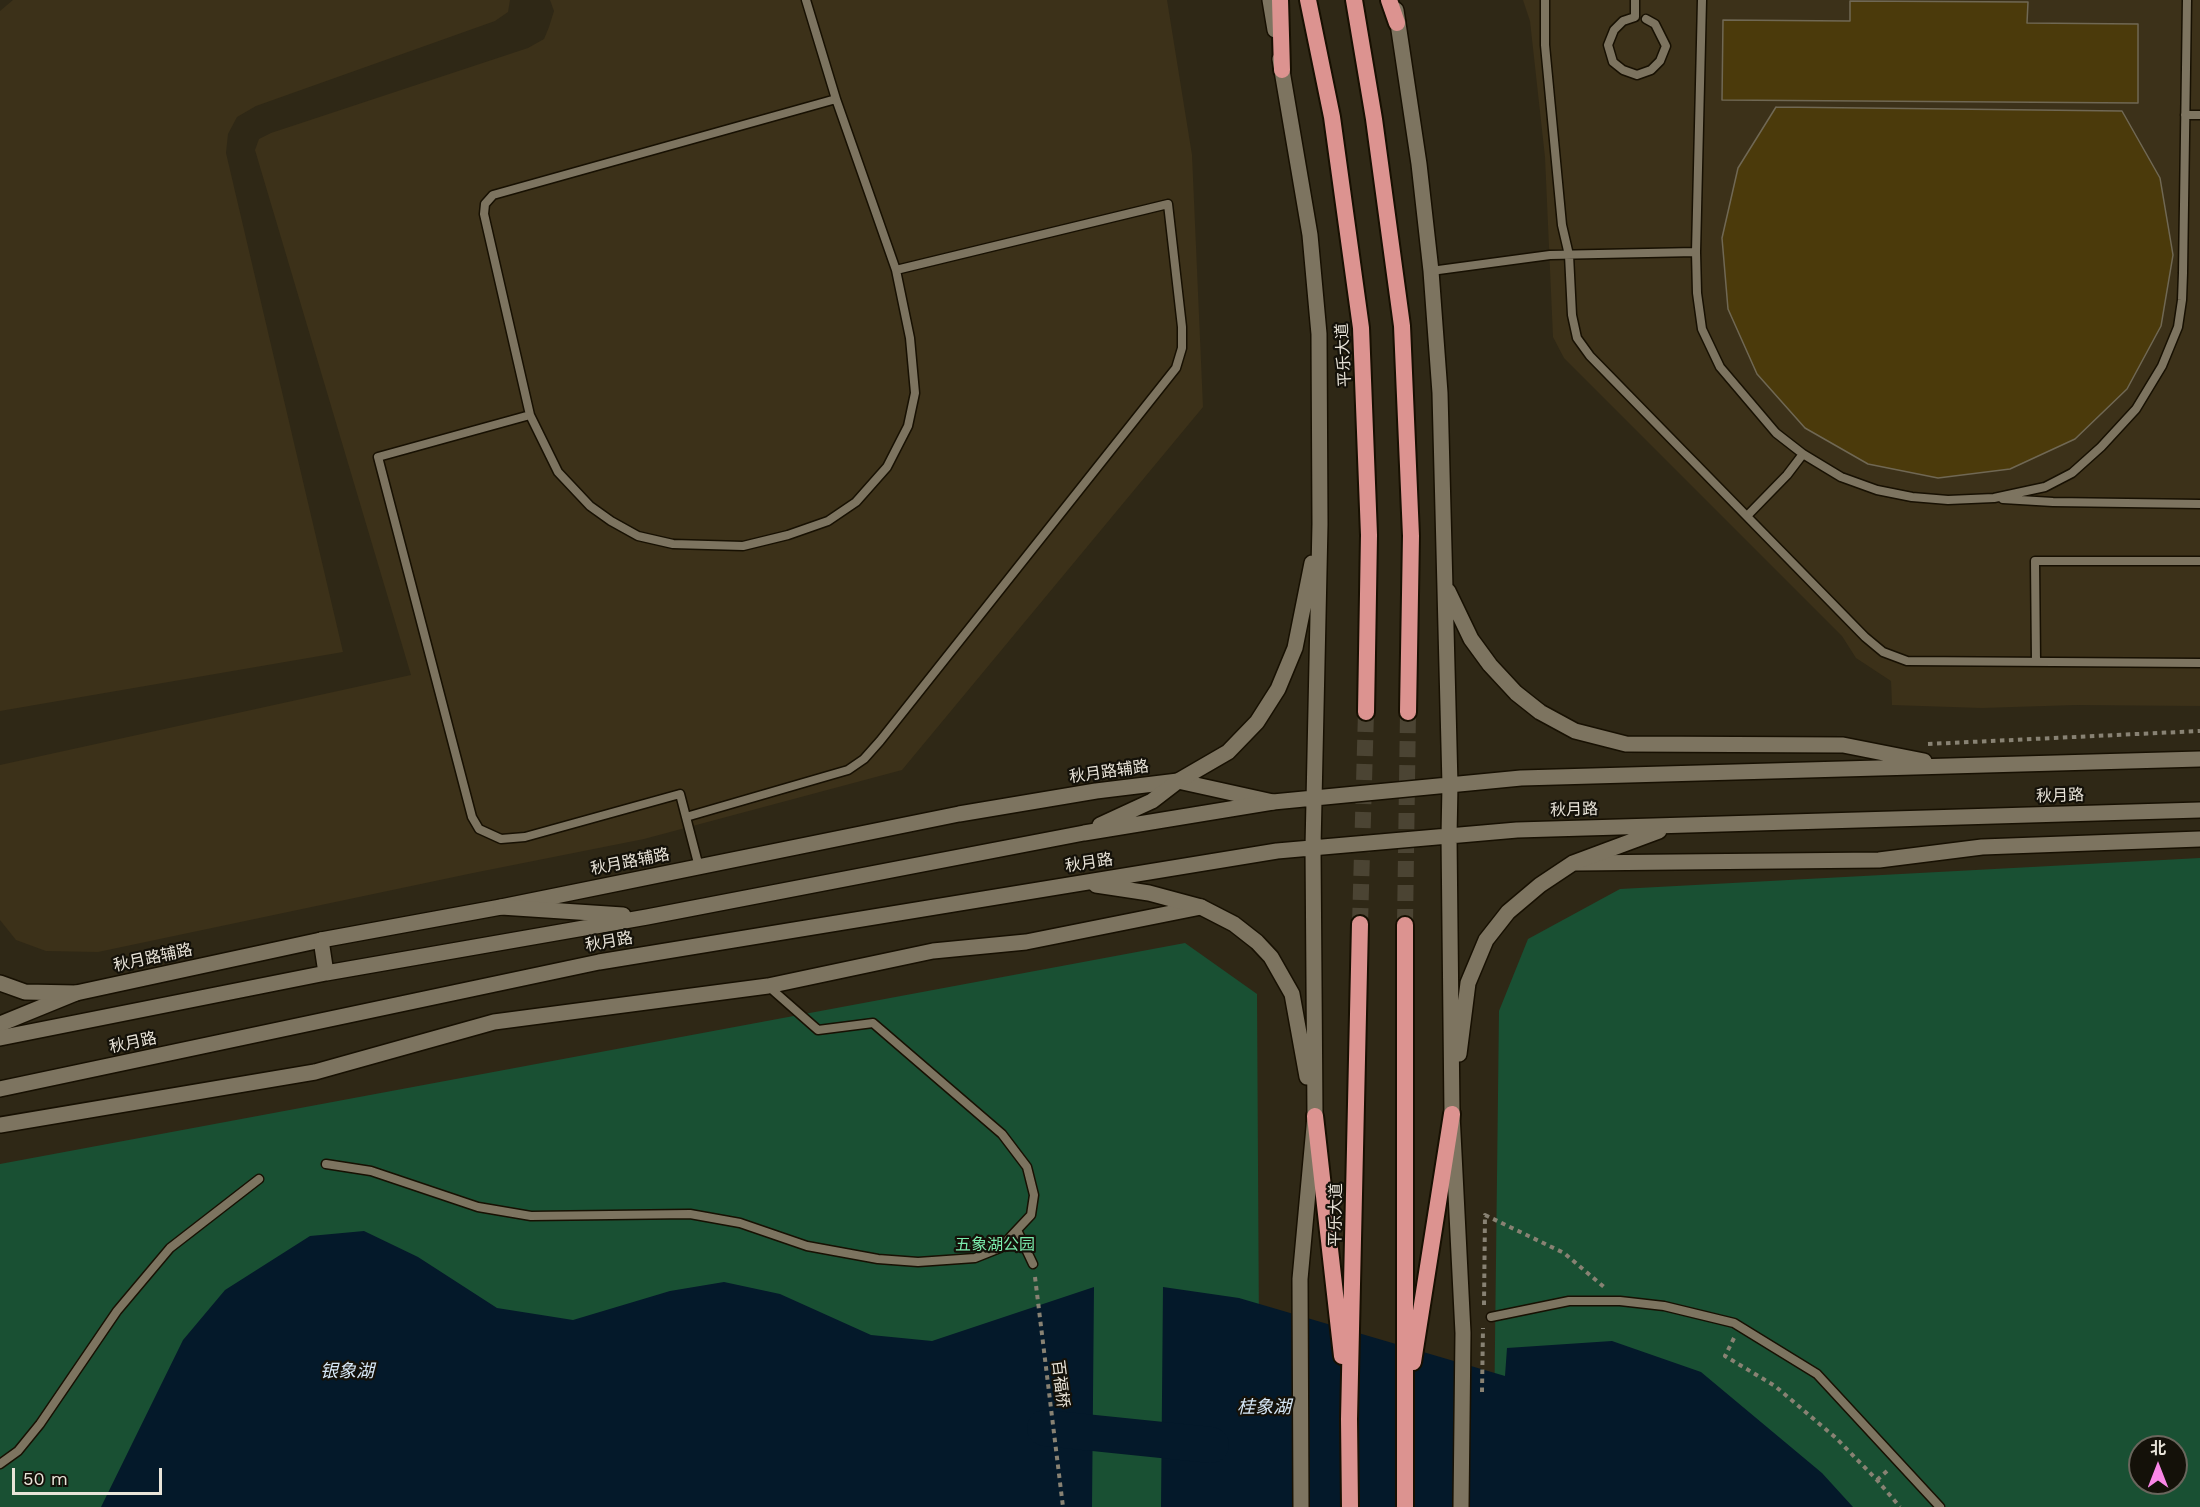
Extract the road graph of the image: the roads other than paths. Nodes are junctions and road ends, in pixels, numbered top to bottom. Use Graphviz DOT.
graph roads {
  1 [pos="806,0"];
  2 [pos="1270,0"];
  3 [pos="1280,0"];
  4 [pos="1308,0"];
  5 [pos="1354,0"];
  6 [pos="1389,0"];
  7 [pos="1395,0"];
  8 [pos="1545,0"];
  9 [pos="1635,0"];
  10 [pos="1702,0"];
  11 [pos="2187,0"];
  12 [pos="1646,19"];
  13 [pos="1397,24"];
  14 [pos="1282,70"];
  15 [pos="837,99"];
  16 [pos="2186,115"];
  17 [pos="2200,115"];
  18 [pos="1696,252"];
  19 [pos="1569,255"];
  20 [pos="896,270"];
  21 [pos="1431,271"];
  22 [pos="530,414"];
  23 [pos="1803,454"];
  24 [pos="1994,498"];
  25 [pos="2200,504"];
  26 [pos="1747,516"];
  27 [pos="1320,524"];
  28 [pos="2200,561"];
  29 [pos="1445,584"];
  30 [pos="2036,662"];
  31 [pos="2200,663"];
  32 [pos="1366,712"];
  33 [pos="1408,712"];
  34 [pos="2200,759"];
  35 [pos="1950,766"];
  36 [pos="1178,781"];
  37 [pos="1450,785"];
  38 [pos="1315,798"];
  39 [pos="1273,802"];
  40 [pos="2200,810"];
  41 [pos="686,817"];
  42 [pos="1675,825"];
  43 [pos="1084,833"];
  44 [pos="1449,836"];
  45 [pos="2200,839"];
  46 [pos="1313,847"];
  47 [pos="1573,863"];
  48 [pos="699,867"];
  49 [pos="1081,883"];
  50 [pos="501,907"];
  51 [pos="1201,907"];
  52 [pos="647,917"];
  53 [pos="1360,924"];
  54 [pos="1406,925"];
  55 [pos="321,940"];
  56 [pos="326,973"];
  57 [pos="0,983"];
  58 [pos="768,986"];
  59 [pos="76,993"];
  60 [pos="0,1024"];
  61 [pos="0,1038"];
  62 [pos="0,1089"];
  63 [pos="1452,1114"];
  64 [pos="1315,1116"];
  65 [pos="0,1125"];
  66 [pos="326,1164"];
  67 [pos="259,1179"];
  68 [pos="1017,1230"];
  69 [pos="1033,1264"];
  70 [pos="1487,1319"];
  71 [pos="1405,1415"];
  72 [pos="1349,1420"];
  73 [pos="0,1464"];
  74 [pos="1301,1507"];
  75 [pos="1350,1507"];
  76 [pos="1405,1507"];
  77 [pos="1461,1507"];
  78 [pos="1940,1507"];
  1 -- 15 [label="lane"];
  2 -- 14 [label="main road"];
  3 -- 14 [label="highway"];
  4 -- 32 [label="highway, 平乐大道"];
  5 -- 33 [label="highway"];
  6 -- 13 [label="highway"];
  7 -- 13 [label="main road"];
  8 -- 19 [label="lane"];
  9 -- 12 [label="lane"];
  10 -- 18 [label="lane"];
  11 -- 16 [label="lane"];
  13 -- 21 [label="main road"];
  14 -- 27 [label="main road"];
  15 -- 20 [label="lane"];
  15 -- 22 [label="lane"];
  16 -- 17 [label="lane"];
  16 -- 24 [label="lane"];
  18 -- 19 [label="lane"];
  18 -- 23 [label="lane"];
  19 -- 21 [label="lane"];
  19 -- 26 [label="lane"];
  20 -- 22 [label="lane"];
  20 -- 41 [label="lane"];
  21 -- 29 [label="main road"];
  22 -- 41 [label="lane"];
  23 -- 24 [label="lane"];
  23 -- 26 [label="lane"];
  24 -- 25 [label="lane"];
  26 -- 30 [label="lane"];
  27 -- 36 [label="main road"];
  27 -- 38 [label="main road"];
  28 -- 30 [label="lane"];
  29 -- 35 [label="main road"];
  29 -- 37 [label="main road"];
  30 -- 31 [label="lane"];
  34 -- 35 [label="main road, 秋月路"];
  35 -- 37 [label="main road, 秋月路"];
  36 -- 39 [label="main road, 秋月路辅路"];
  36 -- 43 [label="main road"];
  36 -- 48 [label="main road, 秋月路辅路"];
  37 -- 38 [label="main road, 秋月路"];
  37 -- 44 [label="main road"];
  38 -- 39 [label="main road, 秋月路"];
  38 -- 46 [label="main road"];
  39 -- 43 [label="main road, 秋月路"];
  40 -- 42 [label="main road, 秋月路"];
  41 -- 48 [label="lane"];
  42 -- 44 [label="main road, 秋月路"];
  42 -- 47 [label="main road"];
  43 -- 52 [label="main road, 秋月路"];
  44 -- 46 [label="main road, 秋月路"];
  44 -- 63 [label="main road"];
  45 -- 47 [label="main road"];
  46 -- 49 [label="main road, 秋月路"];
  46 -- 64 [label="main road"];
  47 -- 63 [label="main road"];
  48 -- 50 [label="main road, 秋月路辅路"];
  49 -- 51 [label="main road"];
  49 -- 62 [label="main road, 秋月路"];
  50 -- 52 [label="main road"];
  50 -- 55 [label="main road, 秋月路辅路"];
  51 -- 58 [label="main road"];
  51 -- 64 [label="main road"];
  52 -- 56 [label="main road, 秋月路"];
  53 -- 72 [label="highway, 平乐大道"];
  54 -- 71 [label="highway"];
  55 -- 56 [label="main road"];
  55 -- 59 [label="main road, 秋月路辅路"];
  56 -- 61 [label="main road, 秋月路"];
  57 -- 59 [label="main road"];
  58 -- 65 [label="main road"];
  58 -- 68 [label="lane"];
  59 -- 60 [label="main road, 秋月路辅路"];
  63 -- 71 [label="highway"];
  63 -- 77 [label="main road"];
  64 -- 72 [label="highway"];
  64 -- 74 [label="main road"];
  66 -- 68 [label="lane"];
  67 -- 73 [label="lane"];
  68 -- 69 [label="lane"];
  70 -- 78 [label="lane"];
  71 -- 76 [label="highway"];
  72 -- 75 [label="highway, 平乐大道"];
}
